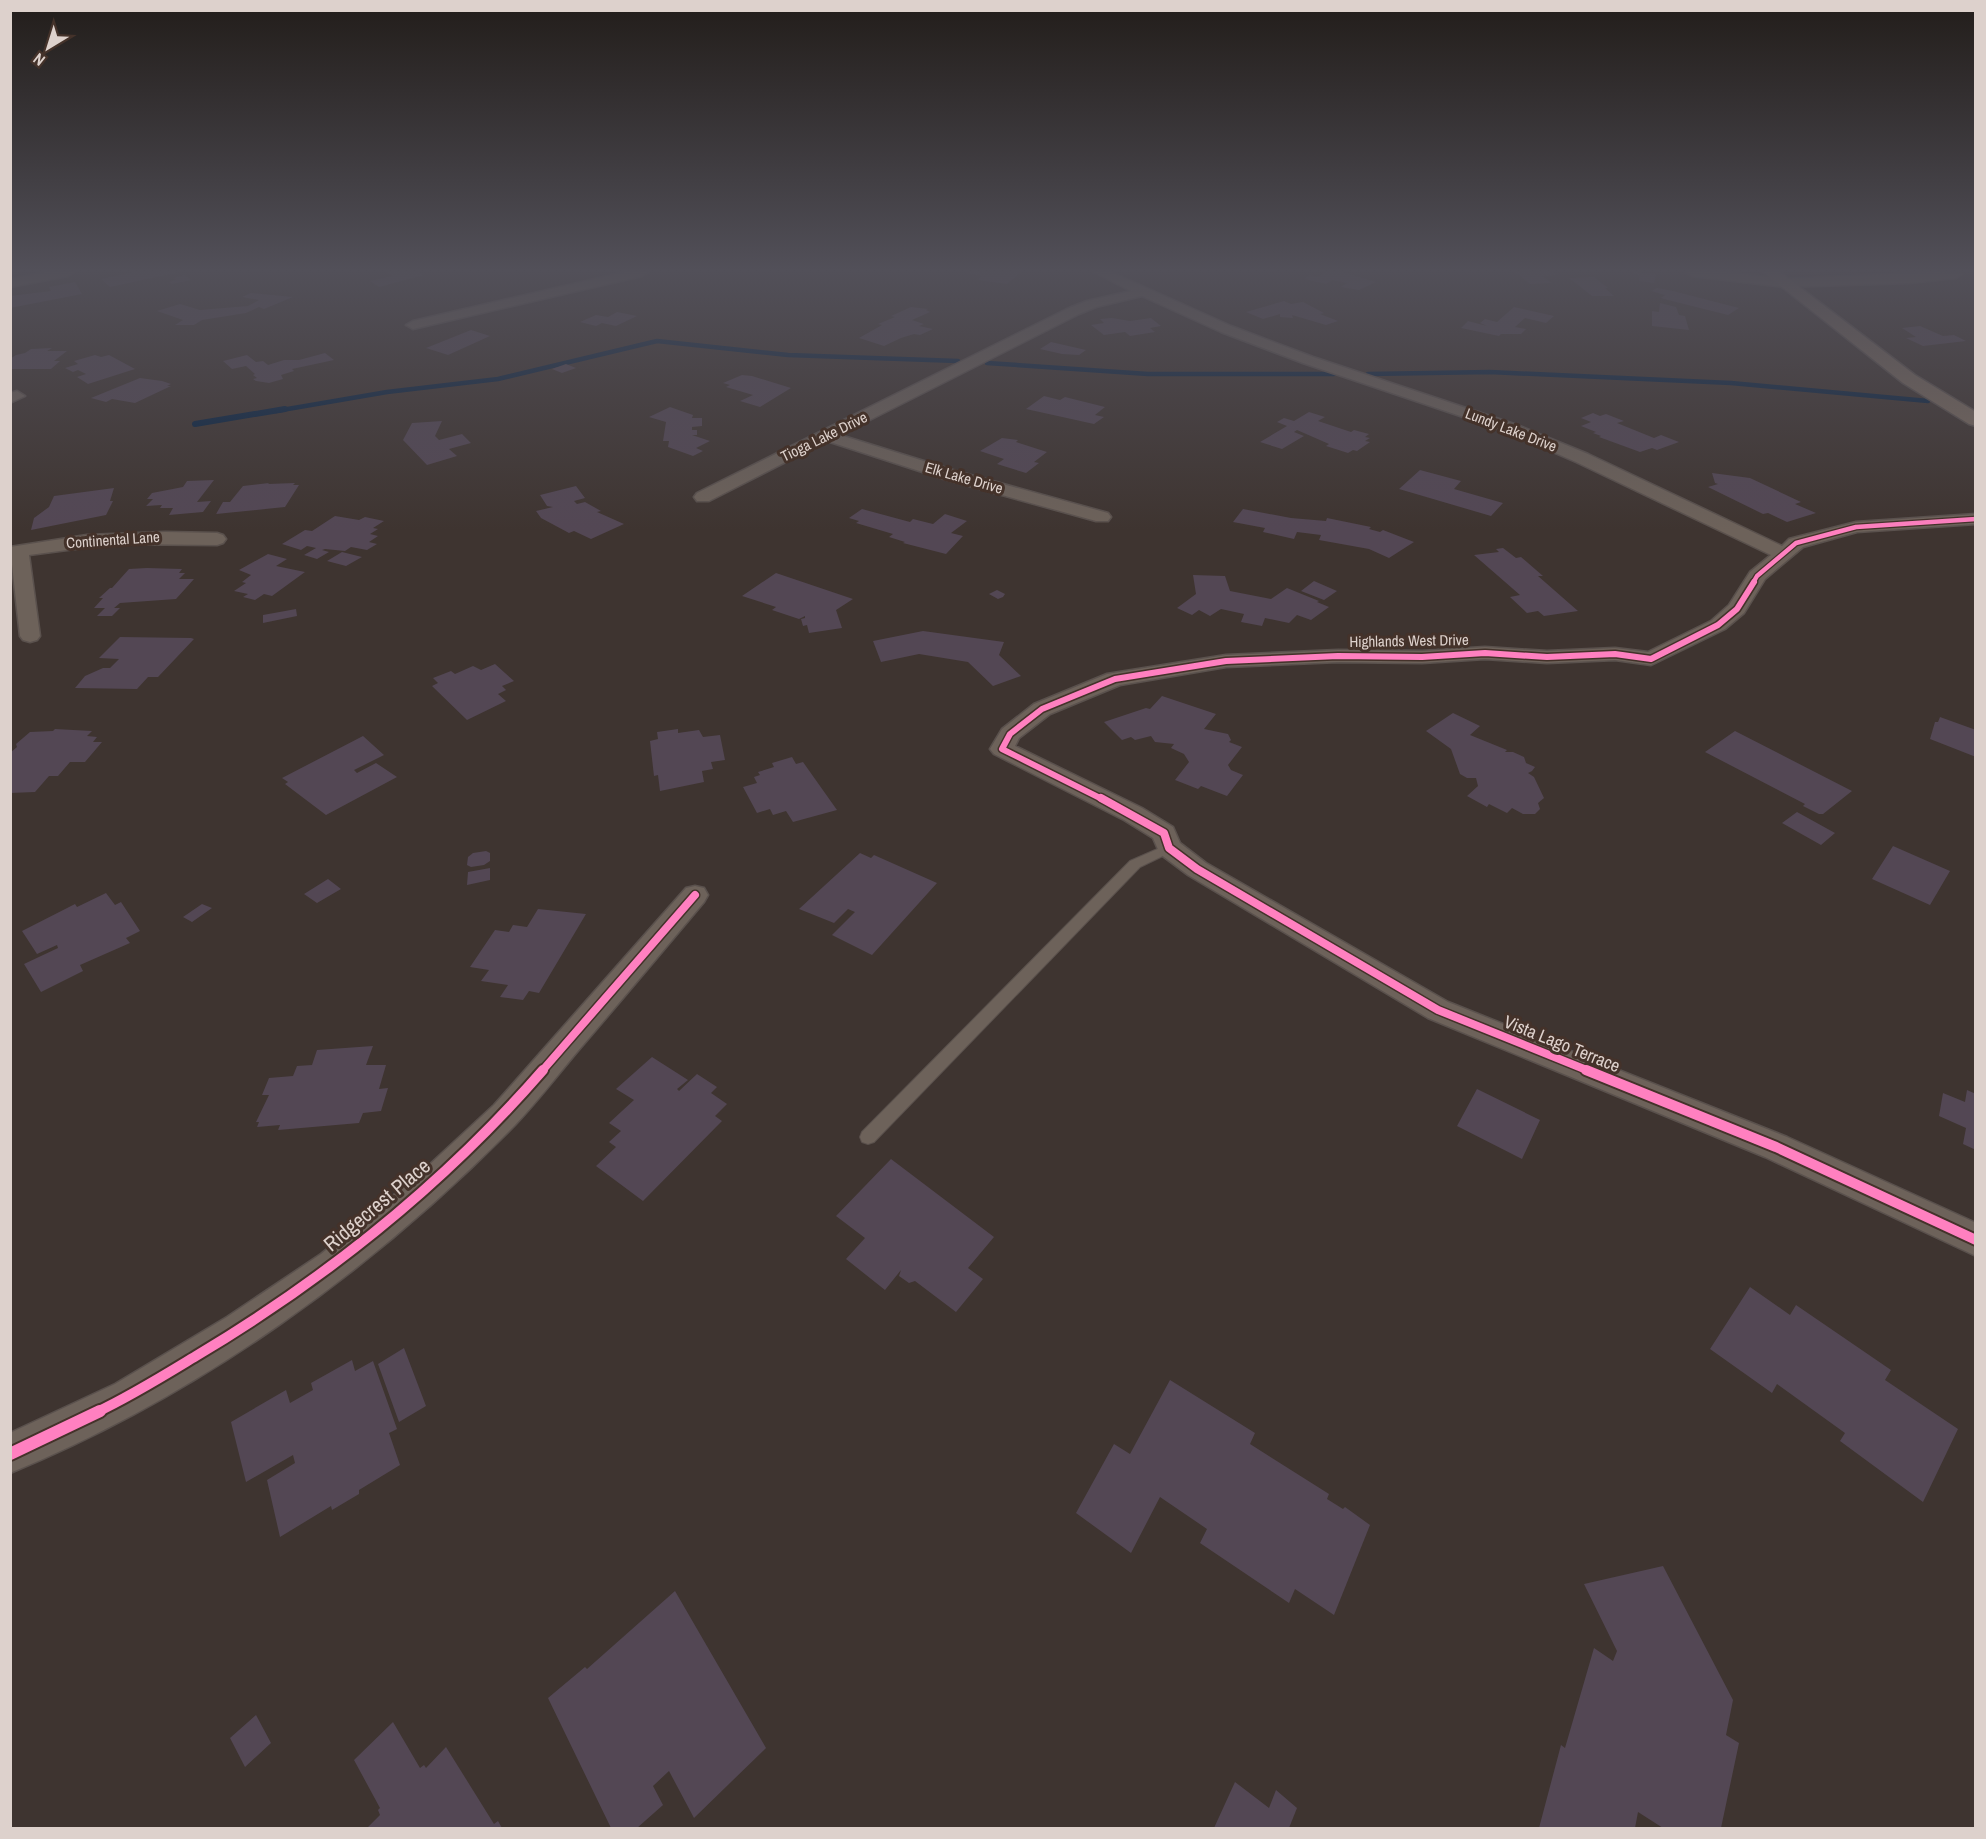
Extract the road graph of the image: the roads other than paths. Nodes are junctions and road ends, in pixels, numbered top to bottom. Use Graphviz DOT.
graph roads {
  1 [pos="981,358"];
  2 [pos="1302,358"];
  3 [pos="1883,358"];
  4 [pos="1976,420"];
  5 [pos="827,436"];
  6 [pos="703,497"];
  7 [pos="1102,517"];
  8 [pos="1976,519"];
  9 [pos="217,539"];
  10 [pos="15,552"];
  11 [pos="1782,553"];
  12 [pos="30,636"];
  13 [pos="1166,841"];
  14 [pos="695,895"];
  15 [pos="868,1137"];
  16 [pos="1976,1240"];
  17 [pos="10,1454"];
  1 -- 5 [label="street, Tioga Lake Drive"];
  2 -- 11 [label="street, Lundy Lake Drive"];
  3 -- 4 [label="main road"];
  5 -- 6 [label="street, Tioga Lake Drive"];
  5 -- 7 [label="street, Elk Lake Drive"];
  8 -- 11 [label="street, Highlands West Drive"];
  9 -- 10 [label="street, Continental Lane"];
  10 -- 12 [label="street"];
  11 -- 13 [label="street, Highlands West Drive"];
  13 -- 15 [label="lane"];
  13 -- 16 [label="street, Vista Lago Terrace"];
  14 -- 17 [label="street, Ridgecrest Place"];
}
